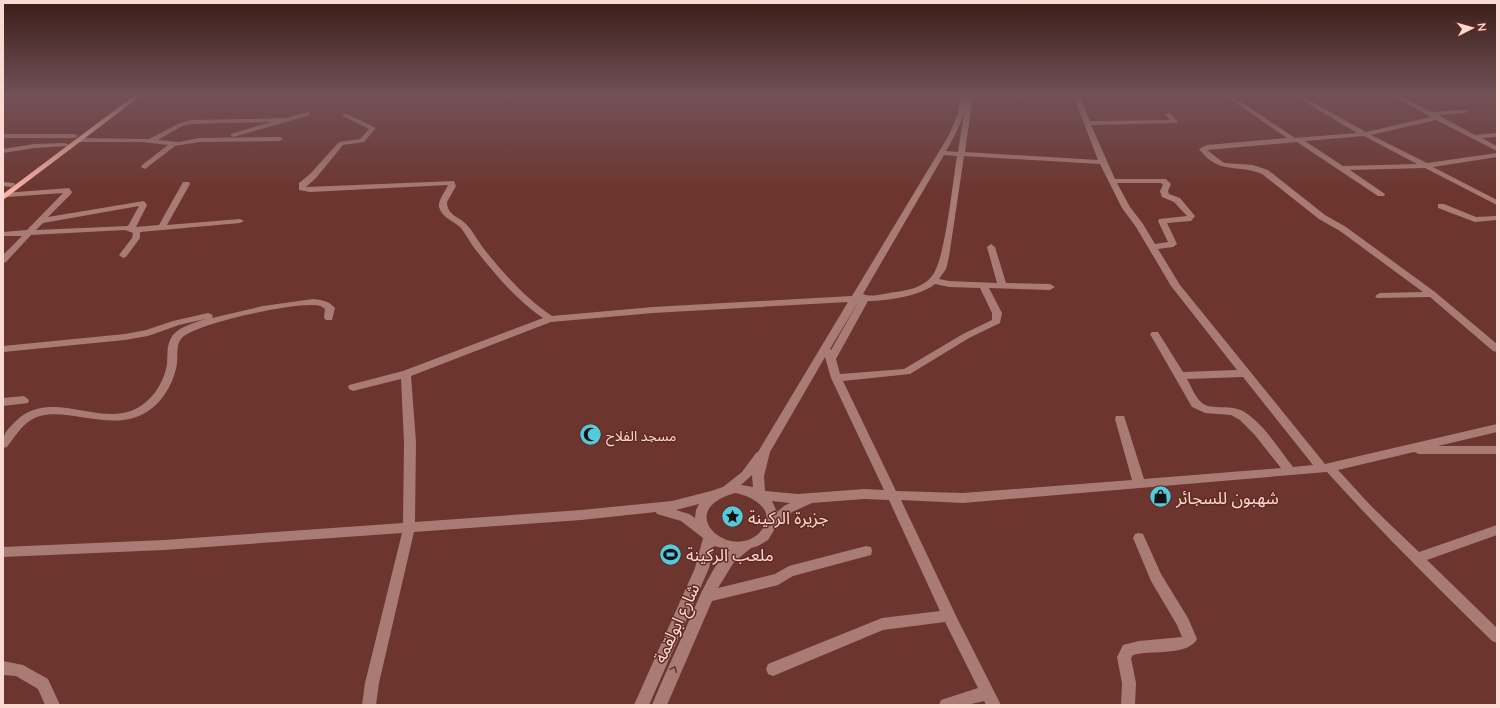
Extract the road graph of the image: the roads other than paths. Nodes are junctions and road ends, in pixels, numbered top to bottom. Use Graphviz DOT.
graph roads {
  1 [pos="89,128"];
  2 [pos="91,128"];
  3 [pos="177,128"];
  4 [pos="260,128"];
  5 [pos="373,128"];
  6 [pos="955,128"];
  7 [pos="966,128"];
  8 [pos="1089,128"];
  9 [pos="1278,128"];
  10 [pos="1354,128"];
  11 [pos="1387,128"];
  12 [pos="1457,128"];
  13 [pos="1364,134"];
  14 [pos="1497,135"];
  15 [pos="3,136"];
  16 [pos="1474,137"];
  17 [pos="77,138"];
  18 [pos="223,139"];
  19 [pos="280,139"];
  20 [pos="1296,140"];
  21 [pos="150,141"];
  22 [pos="173,144"];
  23 [pos="65,145"];
  24 [pos="1497,149"];
  25 [pos="3,151"];
  26 [pos="940,153"];
  27 [pos="1497,154"];
  28 [pos="961,155"];
  29 [pos="1103,162"];
  30 [pos="1424,166"];
  31 [pos="145,167"];
  32 [pos="1341,168"];
  33 [pos="1113,181"];
  34 [pos="3,184"];
  35 [pos="186,184"];
  36 [pos="12,185"];
  37 [pos="1381,194"];
  38 [pos="4,195"];
  39 [pos="1497,203"];
  40 [pos="1441,206"];
  41 [pos="1497,218"];
  42 [pos="41,221"];
  43 [pos="240,221"];
  44 [pos="162,228"];
  45 [pos="132,229"];
  46 [pos="29,233"];
  47 [pos="3,234"];
  48 [pos="991,247"];
  49 [pos="1152,247"];
  50 [pos="123,255"];
  51 [pos="3,260"];
  52 [pos="934,281"];
  53 [pos="983,284"];
  54 [pos="1002,285"];
  55 [pos="1050,287"];
  56 [pos="1432,294"];
  57 [pos="1380,296"];
  58 [pos="860,298"];
  59 [pos="264,303"];
  60 [pos="329,318"];
  61 [pos="550,319"];
  62 [pos="1155,334"];
  63 [pos="3,349"];
  64 [pos="1497,349"];
  65 [pos="828,355"];
  66 [pos="1246,373"];
  67 [pos="406,374"];
  68 [pos="1179,376"];
  69 [pos="836,378"];
  70 [pos="353,387"];
  71 [pos="24,400"];
  72 [pos="3,402"];
  73 [pos="1120,419"];
  74 [pos="1497,428"];
  75 [pos="3,444"];
  76 [pos="1409,450"];
  77 [pos="1497,450"];
  78 [pos="764,452"];
  79 [pos="1326,468"];
  80 [pos="1290,471"];
  81 [pos="1139,483"];
  82 [pos="726,489"];
  83 [pos="760,495"];
  84 [pos="894,495"];
  85 [pos="712,496"];
  86 [pos="819,498"];
  87 [pos="645,510"];
  88 [pos="771,524"];
  89 [pos="409,528"];
  90 [pos="1497,530"];
  91 [pos="708,534"];
  92 [pos="1139,538"];
  93 [pos="750,544"];
  94 [pos="866,551"];
  95 [pos="3,552"];
  96 [pos="1416,558"];
  97 [pos="707,596"];
  98 [pos="948,616"];
  99 [pos="1497,637"];
  100 [pos="3,668"];
  101 [pos="773,669"];
  102 [pos="991,699"];
  103 [pos="53,705"];
  104 [pos="369,705"];
  105 [pos="641,705"];
  106 [pos="658,705"];
  107 [pos="946,705"];
  108 [pos="1128,705"];
  1 -- 17 [label="main road"];
  2 -- 17 [label="main road"];
  3 -- 21 [label="street"];
  4 -- 18 [label="street"];
  5 -- 61 [label="street"];
  6 -- 26 [label="street"];
  7 -- 28 [label="street"];
  8 -- 29 [label="street"];
  9 -- 20 [label="street"];
  10 -- 13 [label="street"];
  11 -- 13 [label="street"];
  12 -- 16 [label="street"];
  13 -- 20 [label="street"];
  13 -- 30 [label="street"];
  14 -- 16 [label="street"];
  15 -- 17 [label="street"];
  16 -- 24 [label="street"];
  17 -- 21 [label="street"];
  17 -- 23 [label="main road"];
  17 -- 38 [label="main road"];
  18 -- 19 [label="street"];
  18 -- 22 [label="street"];
  20 -- 32 [label="street"];
  20 -- 56 [label="street"];
  21 -- 22 [label="street"];
  22 -- 31 [label="street"];
  23 -- 25 [label="street"];
  23 -- 36 [label="main road"];
  26 -- 28 [label="street"];
  26 -- 58 [label="street"];
  27 -- 30 [label="street"];
  28 -- 29 [label="street"];
  28 -- 52 [label="street"];
  29 -- 33 [label="street"];
  30 -- 32 [label="street"];
  30 -- 39 [label="street"];
  32 -- 37 [label="street"];
  33 -- 49 [label="street"];
  33 -- 49 [label="street"];
  34 -- 36 [label="street"];
  35 -- 44 [label="street"];
  36 -- 38 [label="main road"];
  38 -- 42 [label="street"];
  40 -- 41 [label="street"];
  42 -- 45 [label="street"];
  42 -- 46 [label="street"];
  43 -- 44 [label="street"];
  44 -- 45 [label="street"];
  45 -- 46 [label="street"];
  45 -- 50 [label="street"];
  46 -- 47 [label="street"];
  46 -- 51 [label="street"];
  48 -- 54 [label="street"];
  49 -- 66 [label="street"];
  52 -- 53 [label="street"];
  52 -- 58 [label="street"];
  53 -- 54 [label="street"];
  53 -- 69 [label="street"];
  54 -- 55 [label="street"];
  56 -- 57 [label="street"];
  56 -- 64 [label="street"];
  58 -- 61 [label="street"];
  58 -- 65 [label="street"];
  59 -- 63 [label="street"];
  60 -- 75 [label="street"];
  61 -- 67 [label="street"];
  62 -- 68 [label="street"];
  65 -- 69 [label="street"];
  65 -- 78 [label="street"];
  66 -- 68 [label="street"];
  66 -- 79 [label="street"];
  67 -- 70 [label="street"];
  67 -- 89 [label="street"];
  68 -- 80 [label="street"];
  69 -- 84 [label="street"];
  71 -- 72 [label="street"];
  73 -- 81 [label="street"];
  74 -- 76 [label="street"];
  76 -- 77 [label="street"];
  76 -- 79 [label="street"];
  78 -- 82 [label="street"];
  78 -- 83 [label="street"];
  79 -- 80 [label="street"];
  79 -- 96 [label="street"];
  80 -- 81 [label="street"];
  81 -- 84 [label="street"];
  82 -- 83 [label="street"];
  82 -- 85 [label="street"];
  83 -- 86 [label="street"];
  83 -- 88 [label="street"];
  84 -- 86 [label="street"];
  84 -- 98 [label="street"];
  85 -- 87 [label="street"];
  85 -- 91 [label="street"];
  86 -- 88 [label="street"];
  87 -- 89 [label="street"];
  87 -- 91 [label="street"];
  88 -- 93 [label="street"];
  89 -- 95 [label="street"];
  89 -- 104 [label="street"];
  90 -- 96 [label="street"];
  91 -- 93 [label="street"];
  91 -- 105 [label="street, شارع ابولقمة"];
  92 -- 108 [label="street"];
  93 -- 97 [label="street, شارع ابولقمة"];
  94 -- 97 [label="street"];
  96 -- 99 [label="street"];
  106 -- 97 [label="street, شارع ابولقمة, one-way"];
  98 -- 101 [label="street"];
  98 -- 102 [label="street"];
  100 -- 103 [label="street"];
  102 -- 107 [label="street"];
}
